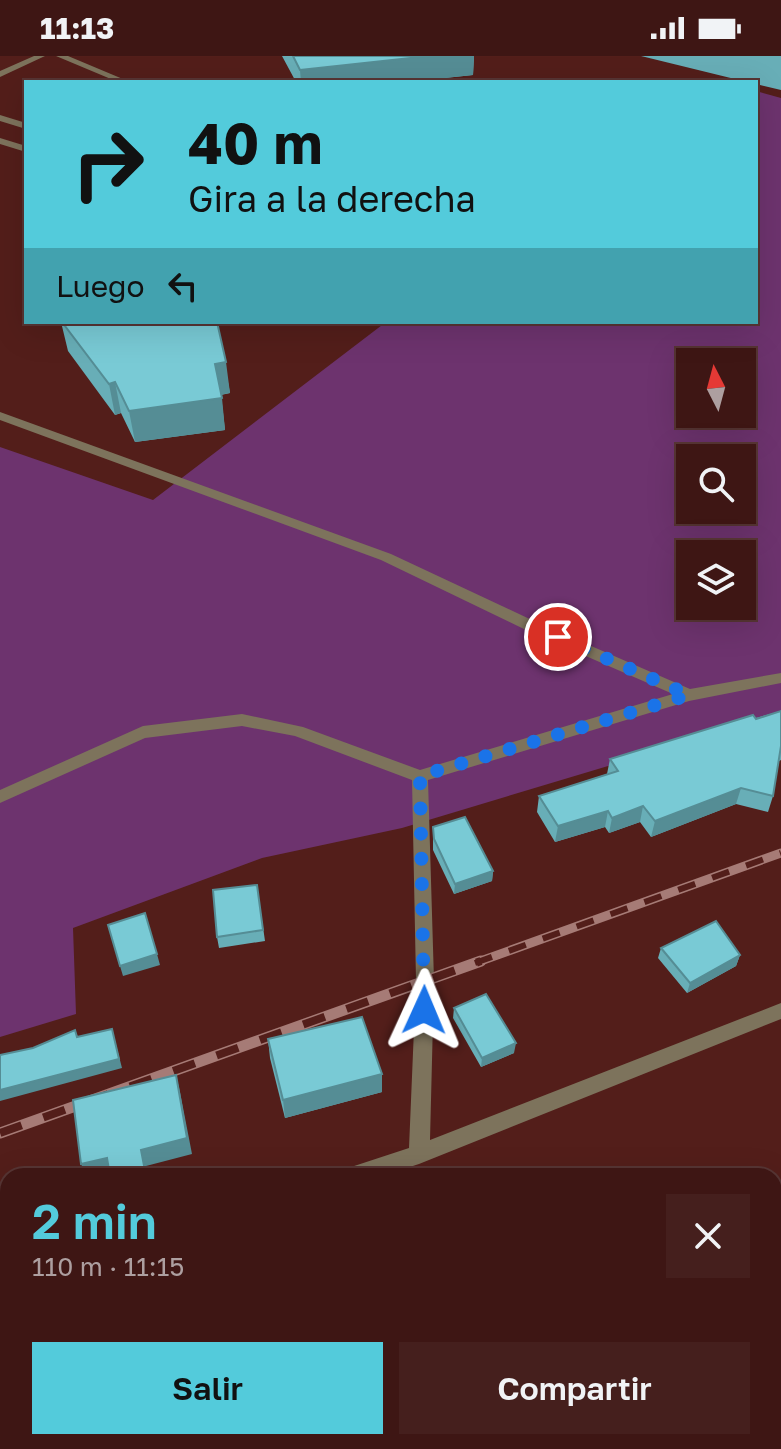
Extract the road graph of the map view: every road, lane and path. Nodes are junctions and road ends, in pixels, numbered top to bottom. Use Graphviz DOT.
graph roads {
  1 [pos="41,56"];
  2 [pos="60,56"];
  3 [pos="0,74"];
  4 [pos="121,80"];
  5 [pos="0,118"];
  6 [pos="24,125"];
  7 [pos="0,141"];
  8 [pos="24,148"];
  9 [pos="0,416"];
  10 [pos="781,678"];
  11 [pos="689,695"];
  12 [pos="420,776"];
  13 [pos="0,797"];
  14 [pos="781,1011"];
  15 [pos="419,1154"];
  16 [pos="376,1168"];
  1 -- 3 [label="street"];
  2 -- 4 [label="street"];
  5 -- 6 [label="street"];
  7 -- 8 [label="street"];
  9 -- 11 [label="street"];
  10 -- 11 [label="street"];
  11 -- 12 [label="street"];
  12 -- 13 [label="street"];
  12 -- 15 [label="street"];
  14 -- 15 [label="street"];
  15 -- 16 [label="street"];
}
